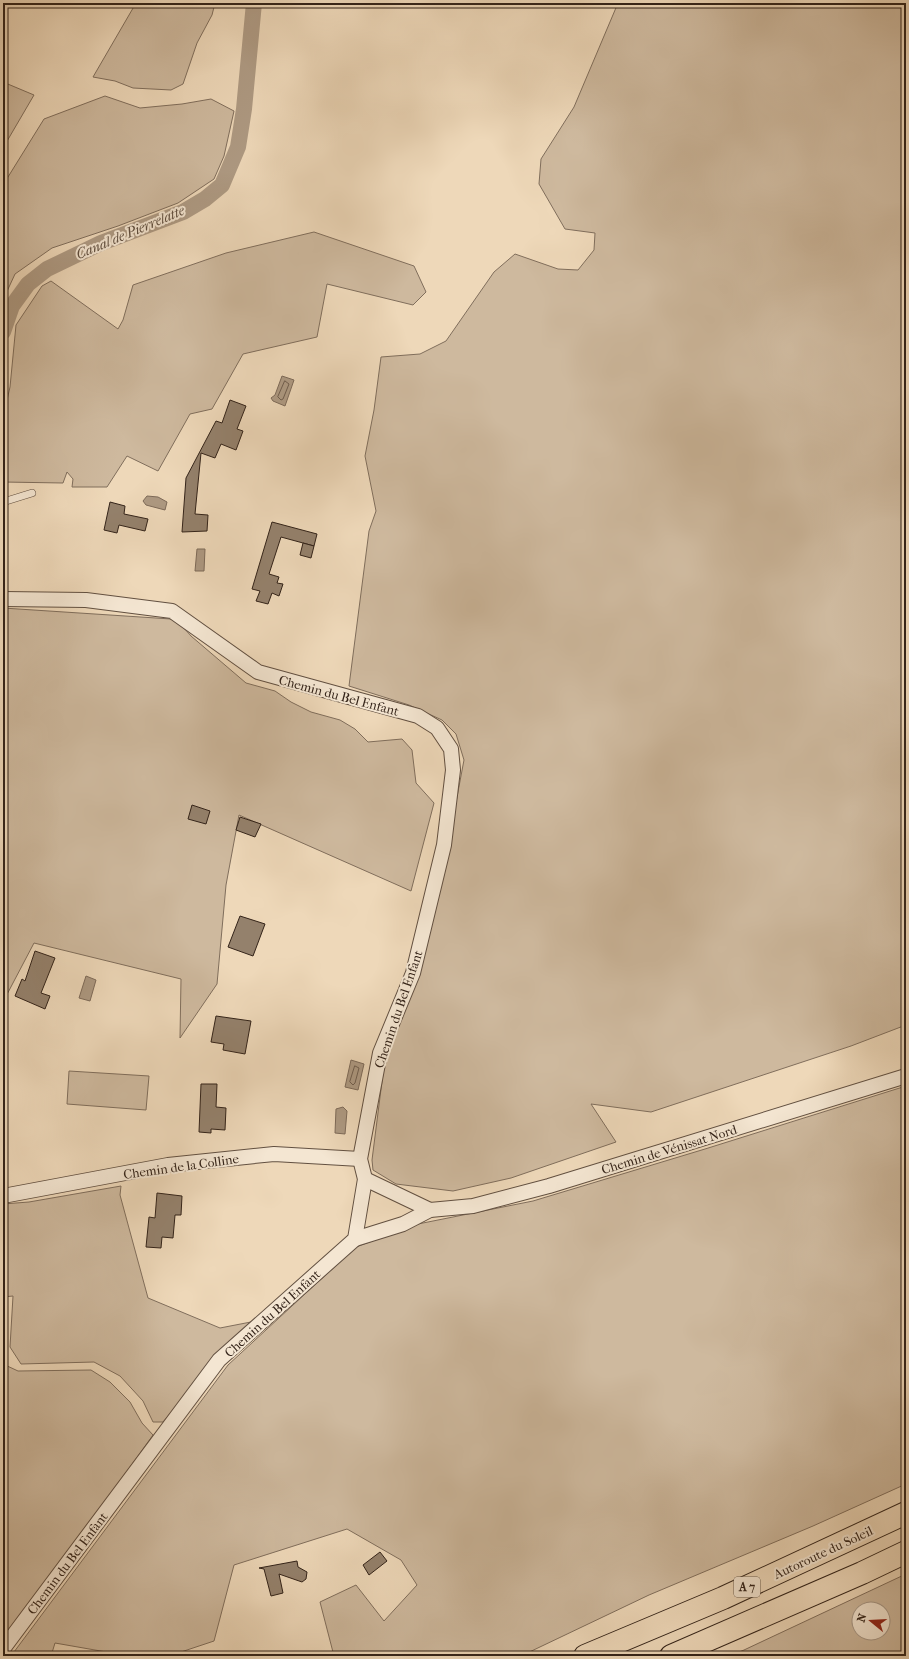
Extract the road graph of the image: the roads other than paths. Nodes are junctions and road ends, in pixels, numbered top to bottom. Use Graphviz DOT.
graph roads {
  1 [pos="32,493"];
  2 [pos="3,502"];
  3 [pos="3,599"];
  4 [pos="906,1076"];
  5 [pos="360,1159"];
  6 [pos="365,1179"];
  7 [pos="3,1196"];
  8 [pos="430,1210"];
  9 [pos="355,1239"];
  10 [pos="906,1512"];
  11 [pos="906,1552"];
  12 [pos="3,1649"];
  13 [pos="585,1656"];
  14 [pos="671,1656"];
  1 -- 2 [label="lane"];
  3 -- 5 [label="street, Chemin du Bel Enfant"];
  4 -- 8 [label="street, Chemin de Vénissat Nord"];
  5 -- 6 [label="street, Chemin du Bel Enfant"];
  5 -- 7 [label="street, Chemin de la Colline"];
  6 -- 8 [label="street"];
  6 -- 9 [label="street, Chemin du Bel Enfant"];
  8 -- 9 [label="street, Chemin de Vénissat Nord"];
  9 -- 12 [label="street, Chemin du Bel Enfant"];
  10 -- 13 [label="highway, Autoroute du Soleil / A 7"];
  11 -- 14 [label="highway, A 7"];
}
